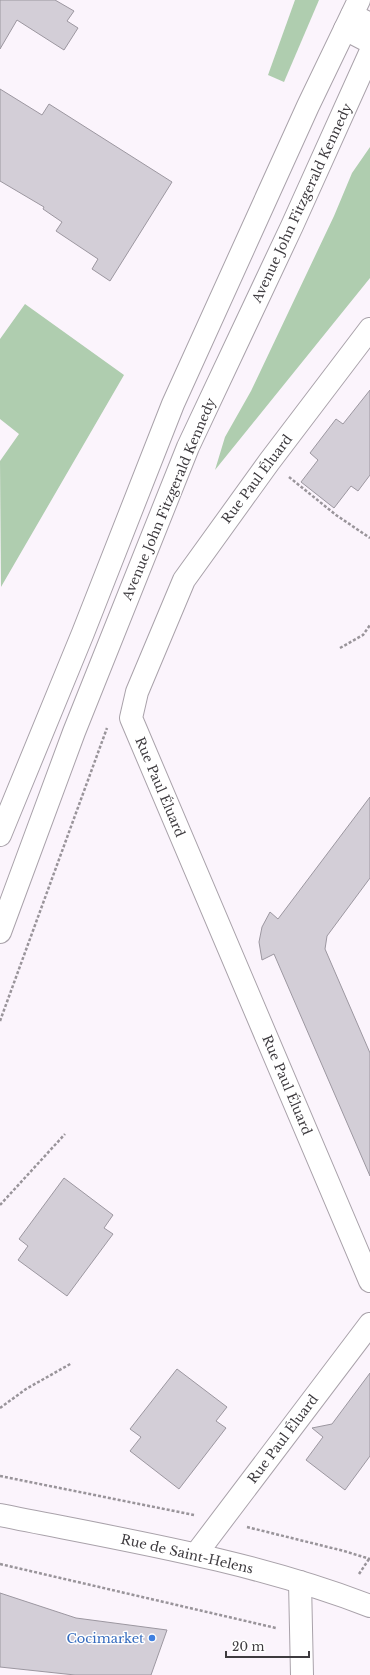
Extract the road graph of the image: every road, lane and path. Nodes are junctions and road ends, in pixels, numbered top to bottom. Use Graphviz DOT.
graph roads {
  1 [pos="356,17"];
  2 [pos="370,42"];
  3 [pos="370,53"];
  4 [pos="370,329"];
  5 [pos="269,462"];
  6 [pos="370,538"];
  7 [pos="370,625"];
  8 [pos="340,648"];
  9 [pos="0,836"];
  10 [pos="0,932"];
  11 [pos="65,1134"];
  12 [pos="0,1205"];
  13 [pos="370,1281"];
  14 [pos="370,1324"];
  15 [pos="72,1363"];
  16 [pos="0,1408"];
  17 [pos="0,1476"];
  18 [pos="0,1515"];
  19 [pos="222,1520"];
  20 [pos="196,1554"];
  21 [pos="370,1559"];
  22 [pos="0,1564"];
  23 [pos="300,1582"];
  24 [pos="370,1606"];
  25 [pos="302,1634"];
  26 [pos="302,1675"];
  1 -- 2 [label="street"];
  1 -- 9 [label="street"];
  3 -- 10 [label="street, Avenue John Fitzgerald Kennedy"];
  4 -- 5 [label="street, Rue Paul Éluard"];
  5 -- 6 [label="path"];
  5 -- 13 [label="street, Rue Paul Éluard"];
  7 -- 8 [label="path"];
  11 -- 12 [label="path"];
  14 -- 19 [label="street, Rue Paul Éluard"];
  15 -- 16 [label="path"];
  17 -- 19 [label="path"];
  18 -- 20 [label="street, Rue de Saint-Helens"];
  19 -- 20 [label="street, Rue Paul Éluard"];
  19 -- 21 [label="path"];
  20 -- 23 [label="street, Rue de Saint-Helens"];
  22 -- 25 [label="path"];
  23 -- 24 [label="street, Rue de Saint-Helens"];
  23 -- 25 [label="street"];
  25 -- 26 [label="street"];
}
